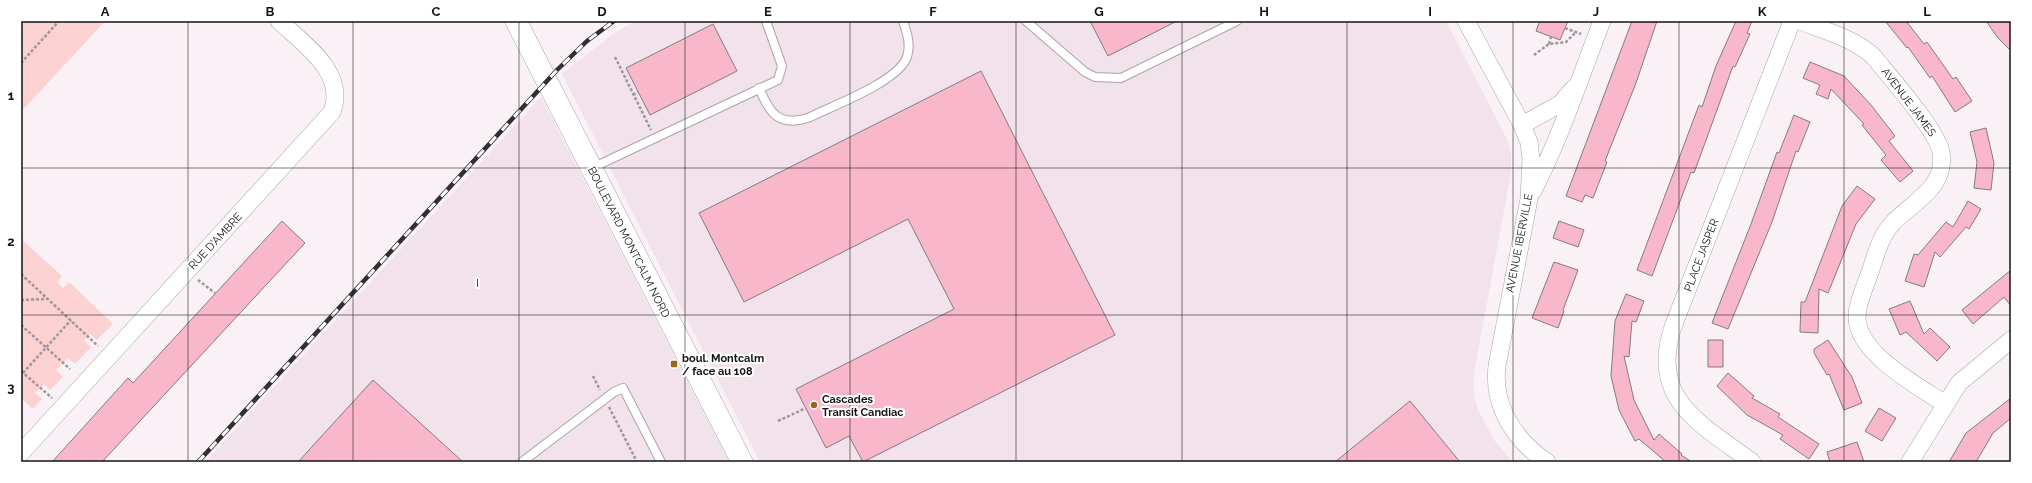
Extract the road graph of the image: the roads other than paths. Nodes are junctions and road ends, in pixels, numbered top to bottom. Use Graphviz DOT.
graph roads {
  1 [pos="279,21"];
  2 [pos="516,21"];
  3 [pos="766,21"];
  4 [pos="902,21"];
  5 [pos="1026,21"];
  6 [pos="1237,21"];
  7 [pos="1466,21"];
  8 [pos="1602,21"];
  9 [pos="1792,21"];
  10 [pos="1800,21"];
  11 [pos="1578,82"];
  12 [pos="759,88"];
  13 [pos="1522,125"];
  14 [pos="592,169"];
  15 [pos="1529,198"];
  16 [pos="2011,340"];
  17 [pos="1945,404"];
  18 [pos="21,453"];
  19 [pos="522,462"];
  20 [pos="660,462"];
  21 [pos="742,462"];
  22 [pos="1546,462"];
  23 [pos="1752,462"];
  24 [pos="1910,462"];
  1 -- 18 [label="street, RUE D'AMBRE"];
  2 -- 14 [label="street, BOULEVARD MONTCALM NORD"];
  3 -- 12 [label="lane"];
  4 -- 12 [label="lane"];
  5 -- 6 [label="lane"];
  7 -- 13 [label="street, AVENUE IBERVILLE"];
  8 -- 11 [label="street"];
  9 -- 23 [label="street, PLACE JASPER"];
  10 -- 17 [label="street, AVENUE JAMES"];
  11 -- 13 [label="street"];
  11 -- 15 [label="street"];
  12 -- 14 [label="lane"];
  13 -- 15 [label="street, AVENUE IBERVILLE"];
  14 -- 21 [label="street, BOULEVARD MONTCALM NORD"];
  15 -- 22 [label="street, AVENUE IBERVILLE"];
  16 -- 17 [label="street"];
  17 -- 24 [label="street"];
  19 -- 20 [label="lane"];
}
